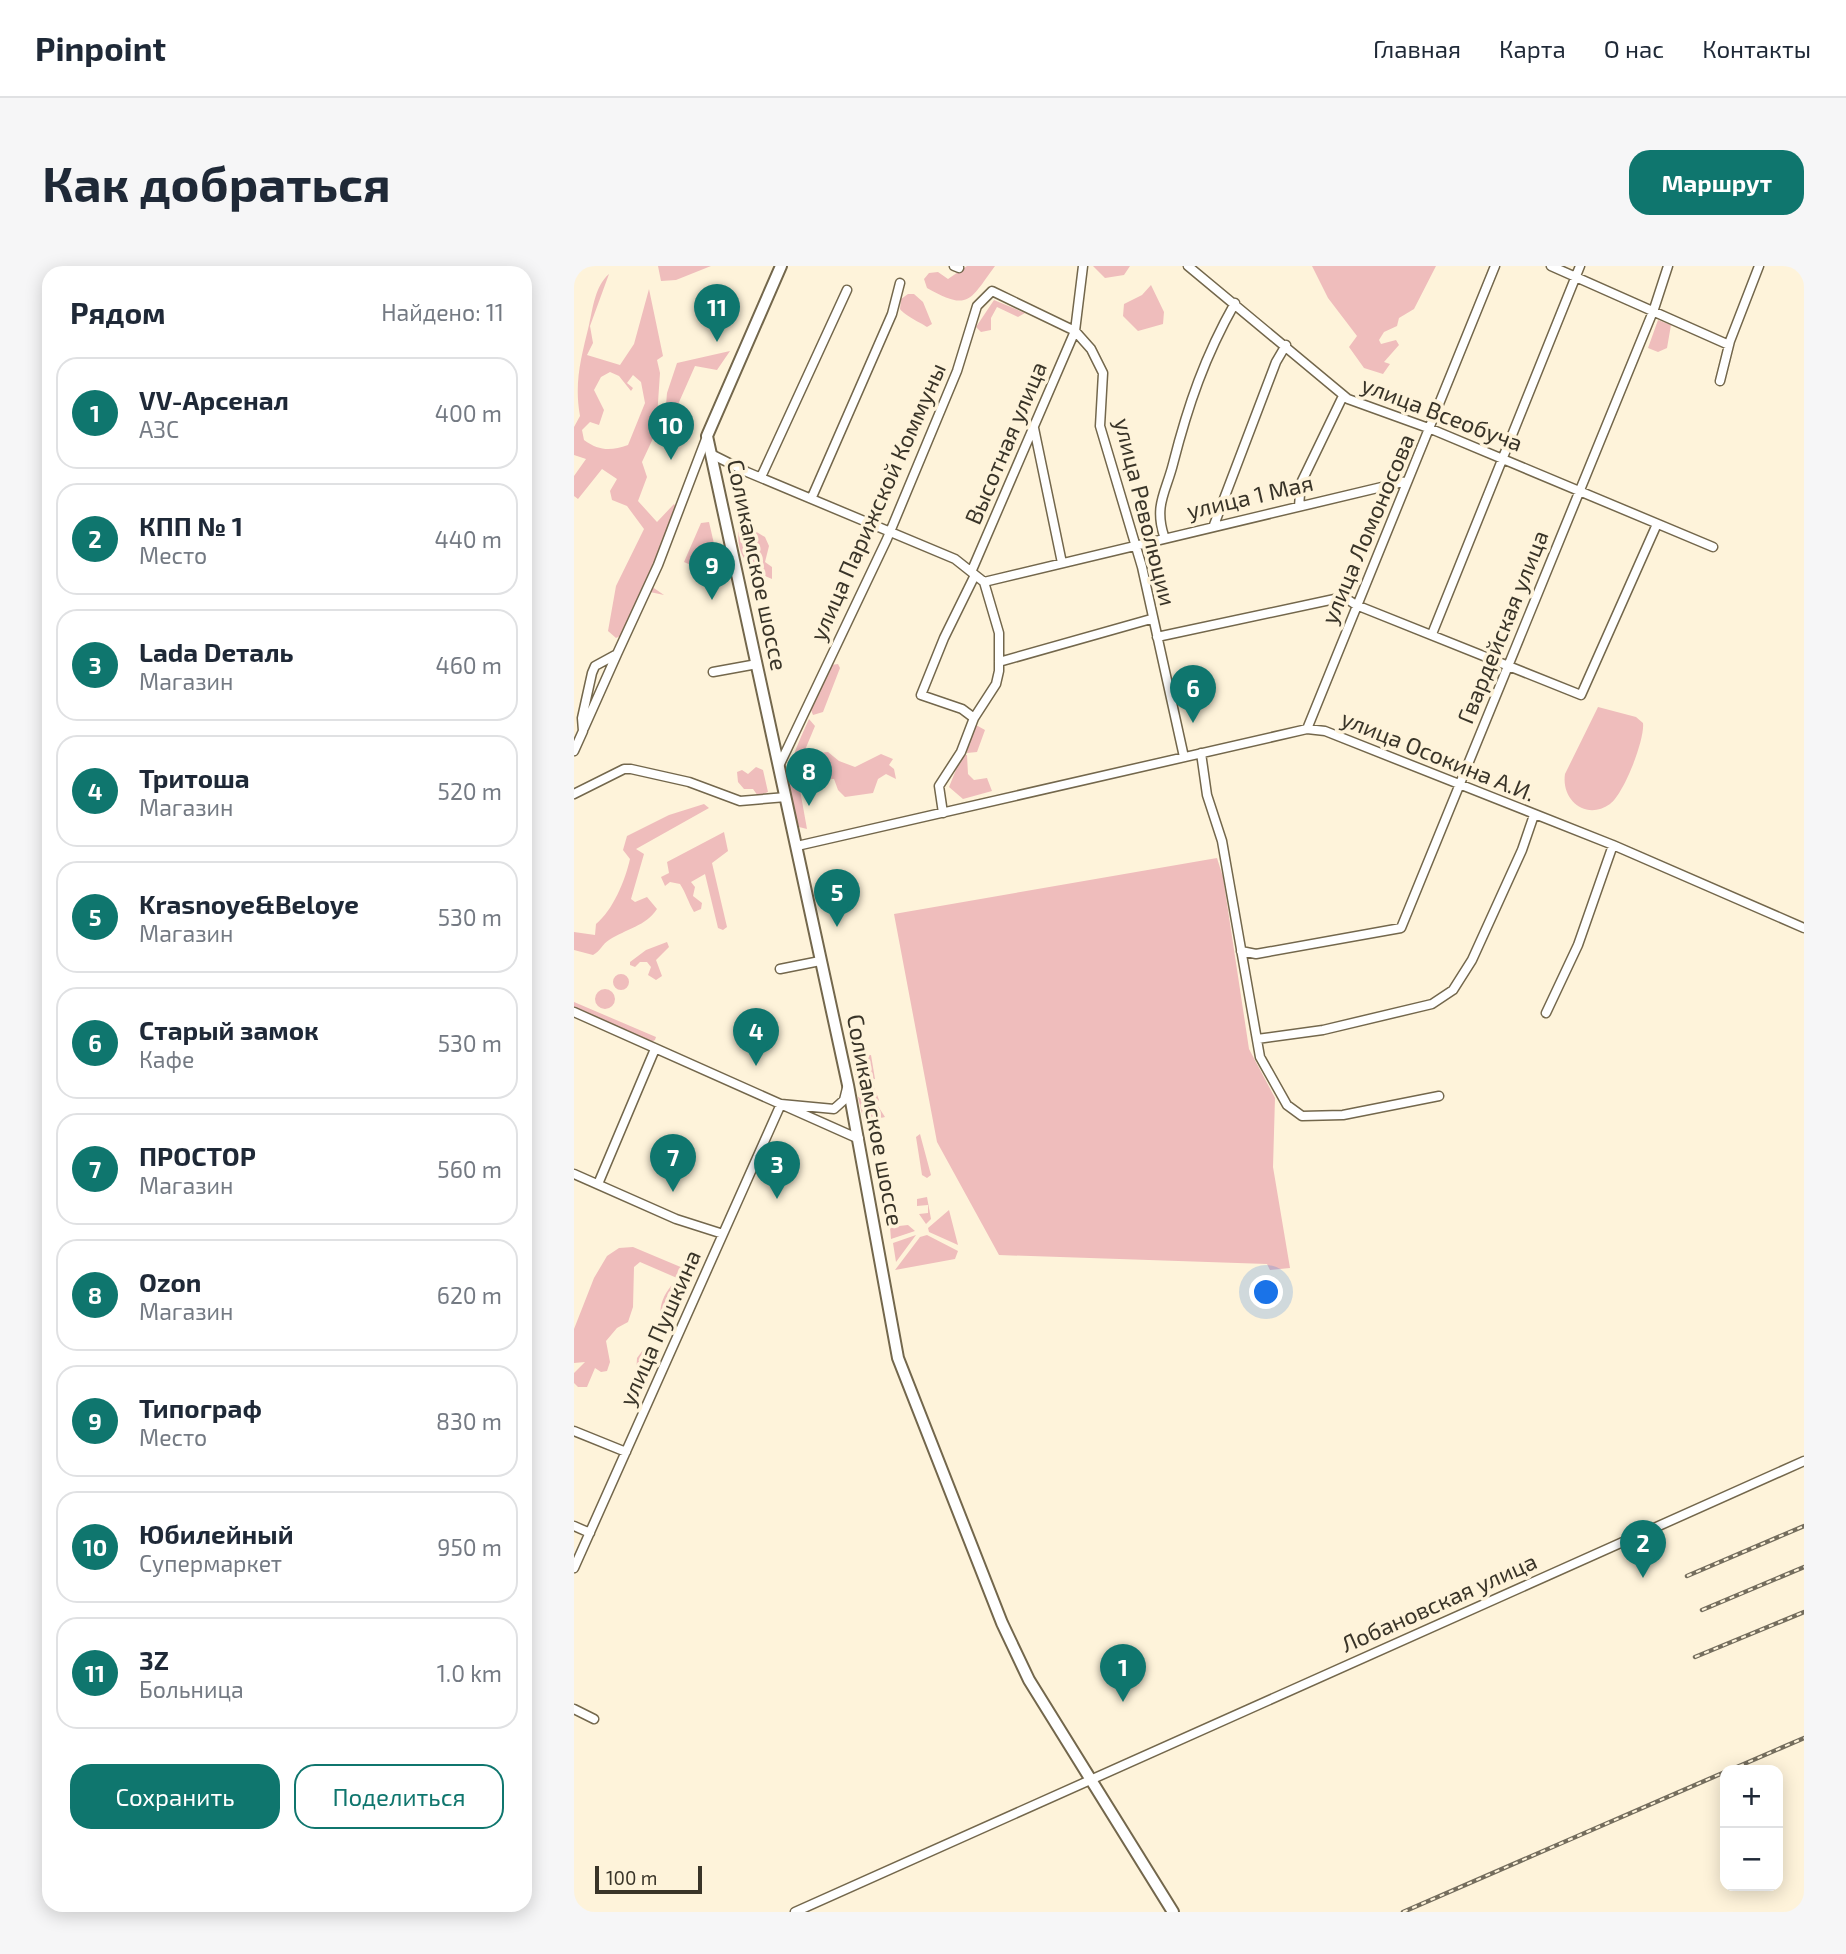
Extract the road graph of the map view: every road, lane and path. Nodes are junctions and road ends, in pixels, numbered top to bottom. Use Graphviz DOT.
graph roads {
  1 [pos="781,266"];
  2 [pos="1083,266"];
  3 [pos="1188,266"];
  4 [pos="1495,266"];
  5 [pos="1551,266"];
  6 [pos="1580,266"];
  7 [pos="1668,266"];
  8 [pos="1759,266"];
  9 [pos="1577,277"];
  10 [pos="900,282"];
  11 [pos="847,290"];
  12 [pos="992,291"];
  13 [pos="1235,303"];
  14 [pos="1654,309"];
  15 [pos="1075,331"];
  16 [pos="1286,345"];
  17 [pos="1730,345"];
  18 [pos="1720,381"];
  19 [pos="1343,396"];
  20 [pos="1034,427"];
  21 [pos="1431,429"];
  22 [pos="707,436"];
  23 [pos="711,454"];
  24 [pos="1504,459"];
  25 [pos="761,477"];
  26 [pos="1407,481"];
  27 [pos="1580,490"];
  28 [pos="813,497"];
  29 [pos="1299,506"];
  30 [pos="1657,524"];
  31 [pos="1214,525"];
  32 [pos="890,530"];
  33 [pos="1164,536"];
  34 [pos="1136,544"];
  35 [pos="1713,547"];
  36 [pos="1062,563"];
  37 [pos="974,573"];
  38 [pos="984,582"];
  39 [pos="1356,605"];
  40 [pos="1151,619"];
  41 [pos="1432,634"];
  42 [pos="1157,636"];
  43 [pos="617,654"];
  44 [pos="999,662"];
  45 [pos="757,664"];
  46 [pos="1508,667"];
  47 [pos="713,673"];
  48 [pos="578,717"];
  49 [pos="974,718"];
  50 [pos="1307,729"];
  51 [pos="583,731"];
  52 [pos="574,751"];
  53 [pos="1201,753"];
  54 [pos="1184,757"];
  55 [pos="779,766"];
  56 [pos="1461,783"];
  57 [pos="574,794"];
  58 [pos="786,797"];
  59 [pos="943,813"];
  60 [pos="1534,815"];
  61 [pos="1613,845"];
  62 [pos="797,846"];
  63 [pos="1804,928"];
  64 [pos="1241,951"];
  65 [pos="820,961"];
  66 [pos="780,969"];
  67 [pos="574,1012"];
  68 [pos="1546,1013"];
  69 [pos="1257,1039"];
  70 [pos="655,1049"];
  71 [pos="848,1085"];
  72 [pos="1439,1096"];
  73 [pos="781,1104"];
  74 [pos="859,1139"];
  75 [pos="574,1174"];
  76 [pos="598,1184"];
  77 [pos="723,1234"];
  78 [pos="574,1431"];
  79 [pos="626,1452"];
  80 [pos="1804,1461"];
  81 [pos="574,1526"];
  82 [pos="590,1533"];
  83 [pos="574,1568"];
  84 [pos="574,1709"];
  85 [pos="594,1719"];
  86 [pos="1090,1780"];
  87 [pos="795,1912"];
  88 [pos="1173,1912"];
  1 -- 22 [label="highway"];
  2 -- 15 [label="street, Высотная улица"];
  3 -- 13 [label="street, улица Всеобуча"];
  4 -- 21 [label="street, улица Ломоносова"];
  5 -- 9 [label="street"];
  6 -- 9 [label="street"];
  7 -- 14 [label="street, Гвардейская улица"];
  8 -- 17 [label="street"];
  9 -- 14 [label="street"];
  9 -- 24 [label="street"];
  10 -- 28 [label="street"];
  11 -- 25 [label="street"];
  12 -- 15 [label="street, улица Революции"];
  12 -- 32 [label="street, улица Парижской Коммуны"];
  13 -- 16 [label="street, улица Всеобуча"];
  13 -- 33 [label="street"];
  14 -- 17 [label="street"];
  14 -- 27 [label="street, Гвардейская улица"];
  15 -- 20 [label="street, Высотная улица"];
  15 -- 34 [label="street, улица Революции"];
  16 -- 19 [label="street, улица Всеобуча"];
  16 -- 31 [label="street"];
  17 -- 18 [label="street"];
  19 -- 21 [label="street, улица Всеобуча"];
  19 -- 29 [label="street"];
  20 -- 36 [label="street"];
  20 -- 37 [label="street, Высотная улица"];
  21 -- 24 [label="street, улица Всеобуча"];
  21 -- 26 [label="street, улица Ломоносова"];
  22 -- 23 [label="highway, Соликамское шоссе"];
  22 -- 43 [label="street"];
  23 -- 25 [label="street"];
  23 -- 45 [label="highway, Соликамское шоссе"];
  24 -- 27 [label="street, улица Всеобуча"];
  24 -- 41 [label="street"];
  25 -- 28 [label="street"];
  26 -- 29 [label="street, улица 1 Мая"];
  26 -- 39 [label="street, улица Ломоносова"];
  27 -- 30 [label="street, улица Всеобуча"];
  27 -- 46 [label="street, Гвардейская улица"];
  28 -- 32 [label="street"];
  29 -- 31 [label="street, улица 1 Мая"];
  30 -- 35 [label="street, улица Всеобуча"];
  30 -- 46 [label="street"];
  31 -- 33 [label="street, улица 1 Мая"];
  32 -- 37 [label="street"];
  32 -- 55 [label="street, улица Парижской Коммуны"];
  33 -- 34 [label="street, улица 1 Мая"];
  34 -- 36 [label="street, улица 1 Мая"];
  34 -- 40 [label="street, улица Революции"];
  36 -- 38 [label="street, улица 1 Мая"];
  37 -- 38 [label="street"];
  37 -- 49 [label="street"];
  38 -- 44 [label="street"];
  39 -- 41 [label="street"];
  39 -- 42 [label="street"];
  39 -- 50 [label="street, улица Ломоносова"];
  40 -- 42 [label="street, улица Революции"];
  40 -- 44 [label="street"];
  41 -- 46 [label="street"];
  42 -- 54 [label="street, улица Революции"];
  43 -- 48 [label="street"];
  43 -- 51 [label="street"];
  44 -- 49 [label="street"];
  45 -- 47 [label="street"];
  45 -- 55 [label="highway, Соликамское шоссе"];
  46 -- 56 [label="street, Гвардейская улица"];
  48 -- 51 [label="street"];
  49 -- 59 [label="street"];
  50 -- 53 [label="street, улица Осокина А.И."];
  50 -- 56 [label="street, улица Осокина А.И."];
  51 -- 52 [label="street"];
  53 -- 54 [label="street, улица Осокина А.И."];
  53 -- 64 [label="street"];
  54 -- 59 [label="street, улица Осокина А.И."];
  55 -- 58 [label="highway, Соликамское шоссе"];
  56 -- 60 [label="street, улица Осокина А.И."];
  56 -- 64 [label="street, Гвардейская улица"];
  57 -- 58 [label="street"];
  58 -- 62 [label="highway, Соликамское шоссе"];
  59 -- 62 [label="street, улица Осокина А.И."];
  60 -- 61 [label="street, улица Осокина А.И."];
  60 -- 69 [label="street"];
  61 -- 63 [label="street, улица Осокина А.И."];
  61 -- 68 [label="street"];
  62 -- 65 [label="highway, Соликамское шоссе"];
  64 -- 69 [label="street"];
  65 -- 66 [label="street"];
  65 -- 71 [label="highway, Соликамское шоссе"];
  67 -- 70 [label="street"];
  69 -- 72 [label="street"];
  70 -- 73 [label="street"];
  70 -- 76 [label="street"];
  71 -- 73 [label="street"];
  71 -- 74 [label="highway, Соликамское шоссе"];
  73 -- 74 [label="street"];
  73 -- 77 [label="street, улица Пушкина"];
  74 -- 86 [label="highway, Соликамское шоссе"];
  75 -- 76 [label="street"];
  76 -- 77 [label="street"];
  77 -- 79 [label="street, улица Пушкина"];
  78 -- 79 [label="street"];
  79 -- 82 [label="street, улица Пушкина"];
  80 -- 86 [label="street, Лобановская улица"];
  81 -- 82 [label="street"];
  82 -- 83 [label="street, улица Пушкина"];
  84 -- 85 [label="street"];
  86 -- 87 [label="street, Лобановская улица"];
  86 -- 88 [label="highway, Соликамское шоссе"];
}
